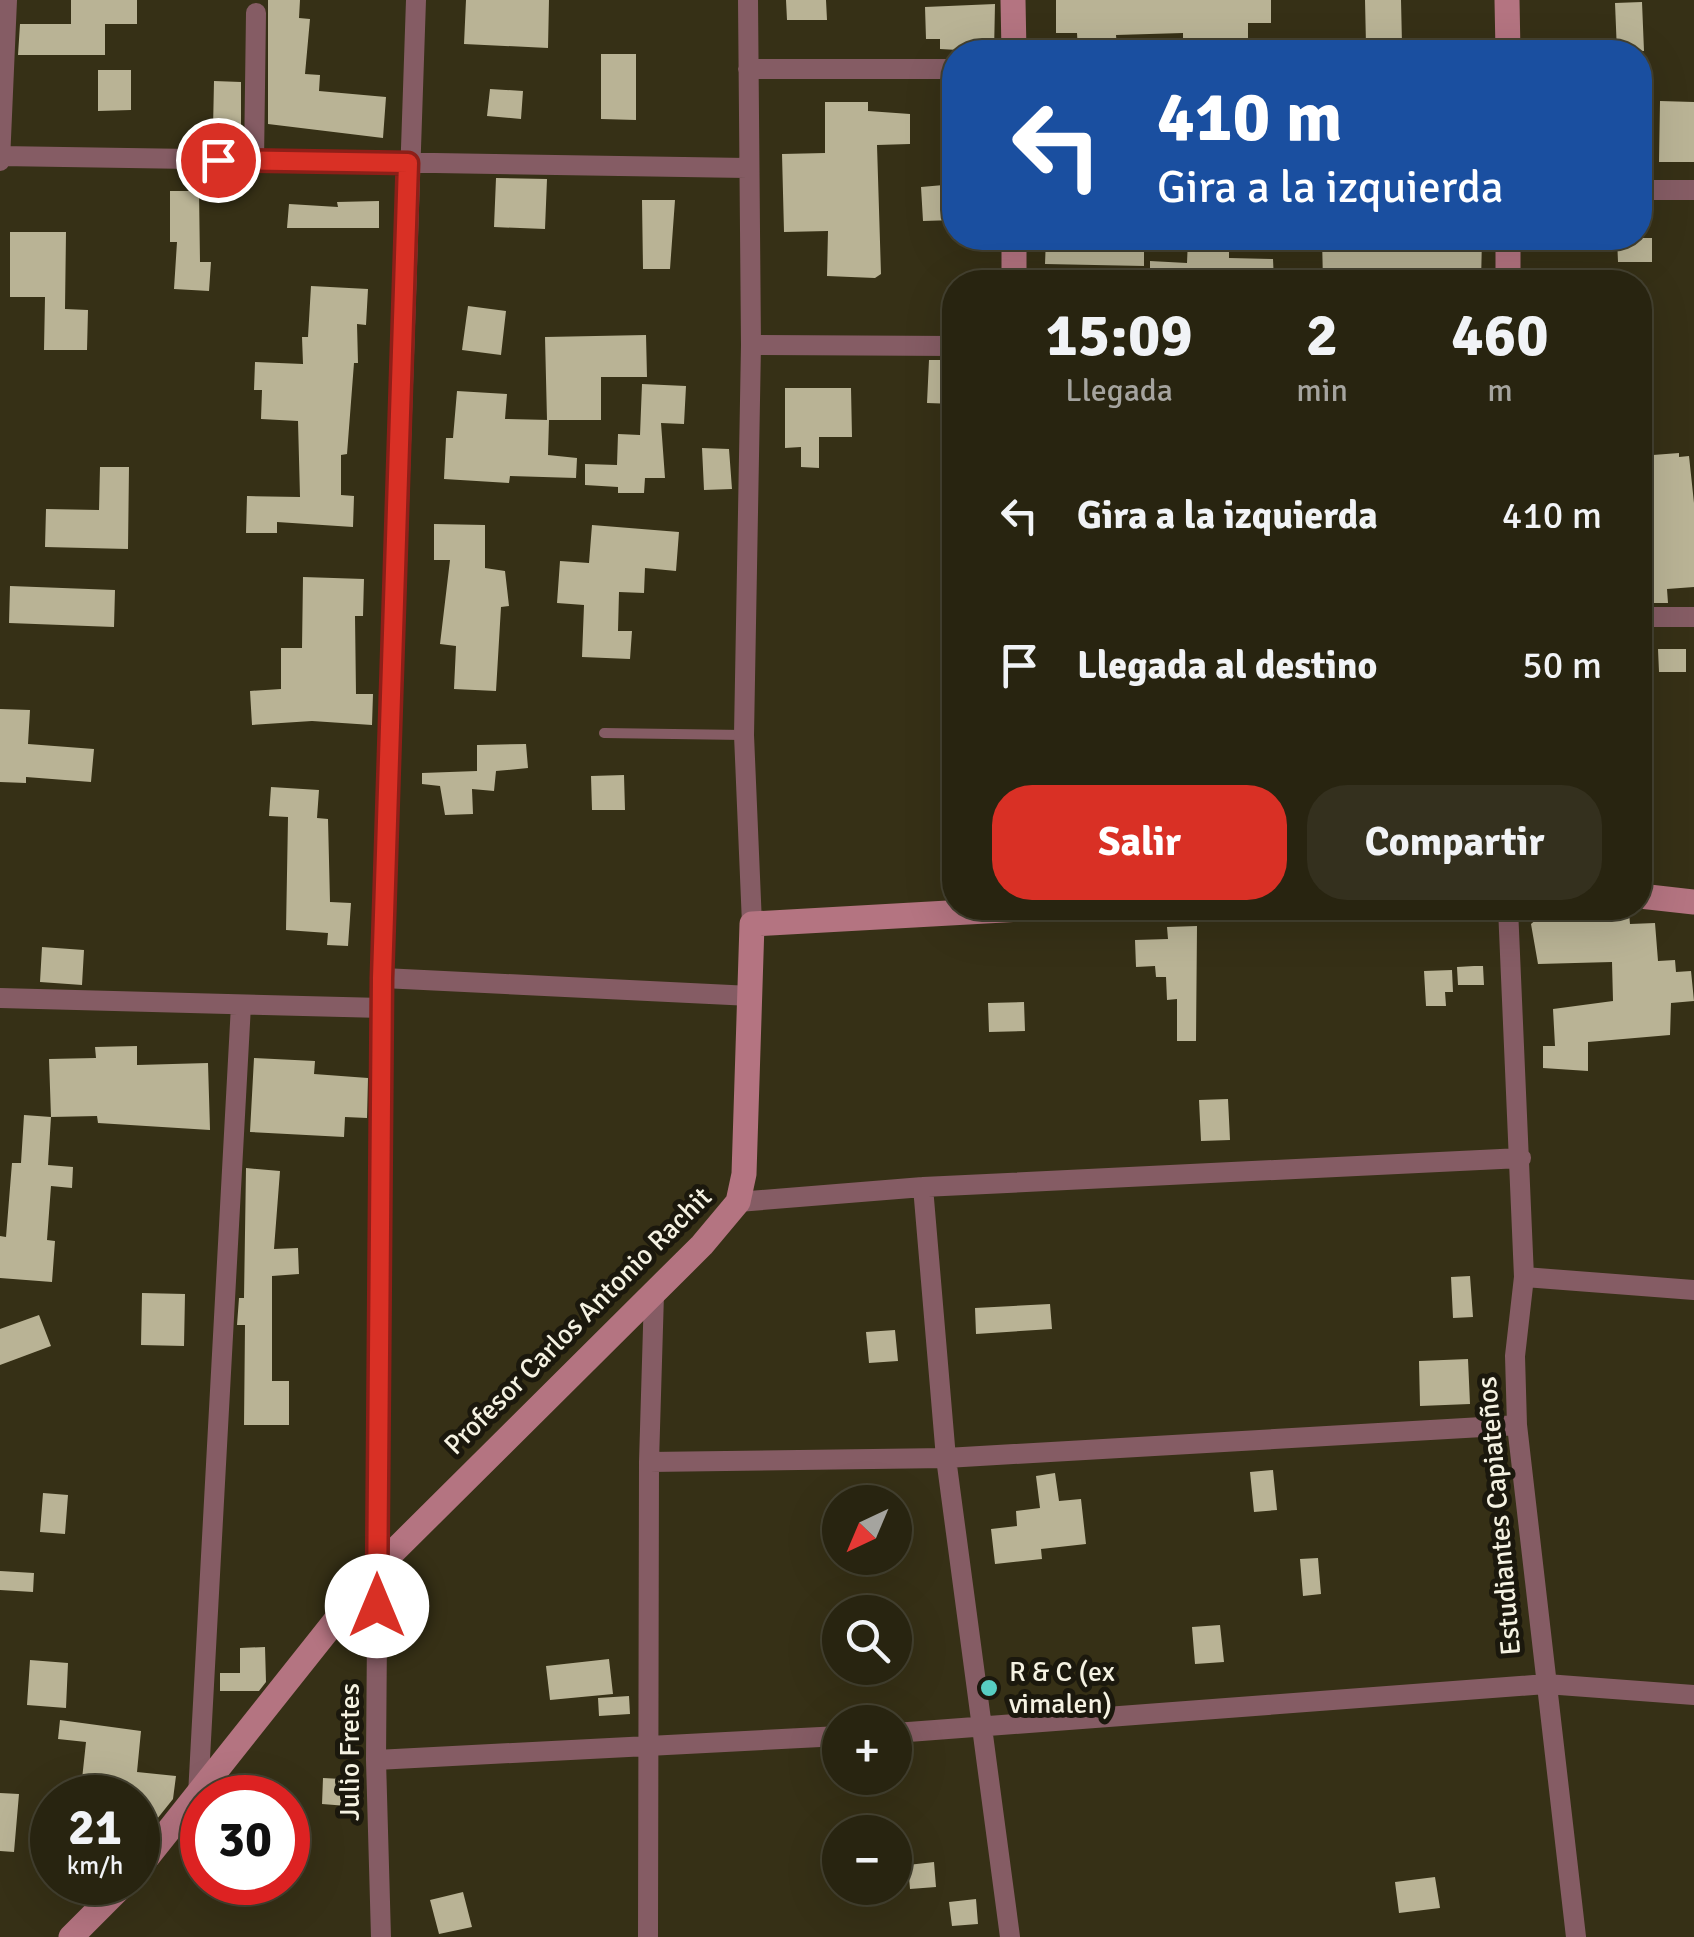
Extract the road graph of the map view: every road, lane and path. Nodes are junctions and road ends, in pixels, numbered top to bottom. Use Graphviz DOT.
graph roads {
  1 [pos="7,0"];
  2 [pos="416,0"];
  3 [pos="748,0"];
  4 [pos="1013,0"];
  5 [pos="1507,0"];
  6 [pos="256,13"];
  7 [pos="1014,40"];
  8 [pos="1508,40"];
  9 [pos="748,69"];
  10 [pos="942,69"];
  11 [pos="0,158"];
  12 [pos="254,160"];
  13 [pos="408,163"];
  14 [pos="747,168"];
  15 [pos="1652,190"];
  16 [pos="1694,190"];
  17 [pos="752,345"];
  18 [pos="942,346"];
  19 [pos="1694,616"];
  20 [pos="1652,617"];
  21 [pos="604,733"];
  22 [pos="744,735"];
  23 [pos="1652,897"];
  24 [pos="1694,902"];
  25 [pos="942,913"];
  26 [pos="1509,920"];
  27 [pos="752,924"];
  28 [pos="382,978"];
  29 [pos="751,996"];
  30 [pos="0,998"];
  31 [pos="240,1004"];
  32 [pos="382,1008"];
  33 [pos="1521,1158"];
  34 [pos="923,1188"];
  35 [pos="738,1202"];
  36 [pos="1524,1277"];
  37 [pos="1694,1290"];
  38 [pos="654,1294"];
  39 [pos="1517,1424"];
  40 [pos="946,1458"];
  41 [pos="648,1462"];
  42 [pos="378,1567"];
  43 [pos="1546,1684"];
  44 [pos="1694,1694"];
  45 [pos="980,1730"];
  46 [pos="912,1733"];
  47 [pos="822,1737"];
  48 [pos="648,1743"];
  49 [pos="376,1760"];
  50 [pos="199,1775"];
  51 [pos="215,1775"];
  52 [pos="180,1819"];
  53 [pos="160,1843"];
  54 [pos="103,1905"];
  55 [pos="71,1937"];
  56 [pos="381,1937"];
  57 [pos="648,1937"];
  58 [pos="1010,1937"];
  59 [pos="1576,1937"];
  1 -- 11 [label="street"];
  2 -- 13 [label="street, Julio Fretes"];
  3 -- 9 [label="street"];
  4 -- 7 [label="main road"];
  5 -- 8 [label="main road"];
  6 -- 12 [label="street"];
  9 -- 10 [label="street"];
  9 -- 14 [label="street"];
  11 -- 12 [label="street"];
  12 -- 13 [label="street"];
  13 -- 14 [label="street"];
  13 -- 28 [label="street, Julio Fretes"];
  14 -- 17 [label="street"];
  15 -- 16 [label="street"];
  17 -- 18 [label="street"];
  17 -- 22 [label="street"];
  19 -- 20 [label="street"];
  21 -- 22 [label="lane"];
  22 -- 27 [label="street"];
  23 -- 24 [label="main road"];
  25 -- 27 [label="main road"];
  26 -- 33 [label="street, Estudiantes Capiateños"];
  27 -- 29 [label="main road, Profesor Carlos Antonio Rachit"];
  28 -- 29 [label="street"];
  28 -- 32 [label="street, Julio Fretes"];
  29 -- 35 [label="main road, Profesor Carlos Antonio Rachit"];
  30 -- 31 [label="street"];
  31 -- 32 [label="street"];
  31 -- 50 [label="street"];
  32 -- 42 [label="street, Julio Fretes"];
  33 -- 34 [label="street"];
  33 -- 36 [label="street, Estudiantes Capiateños"];
  34 -- 35 [label="street"];
  34 -- 40 [label="street"];
  35 -- 38 [label="main road, Profesor Carlos Antonio Rachit"];
  36 -- 37 [label="street"];
  36 -- 39 [label="street, Estudiantes Capiateños"];
  38 -- 41 [label="street"];
  38 -- 42 [label="main road, Profesor Carlos Antonio Rachit"];
  39 -- 40 [label="street"];
  39 -- 43 [label="street, Estudiantes Capiateños"];
  40 -- 41 [label="street"];
  40 -- 45 [label="street"];
  41 -- 48 [label="street"];
  42 -- 49 [label="street, Julio Fretes"];
  42 -- 51 [label="main road, Profesor Carlos Antonio Rachit"];
  43 -- 44 [label="street"];
  43 -- 45 [label="street"];
  43 -- 59 [label="street, Estudiantes Capiateños"];
  45 -- 46 [label="street"];
  45 -- 58 [label="street"];
  47 -- 48 [label="street"];
  48 -- 49 [label="street"];
  48 -- 57 [label="street"];
  49 -- 56 [label="street, Julio Fretes"];
  52 -- 53 [label="main road, Profesor Carlos Antonio Rachit"];
  54 -- 55 [label="main road"];
}
